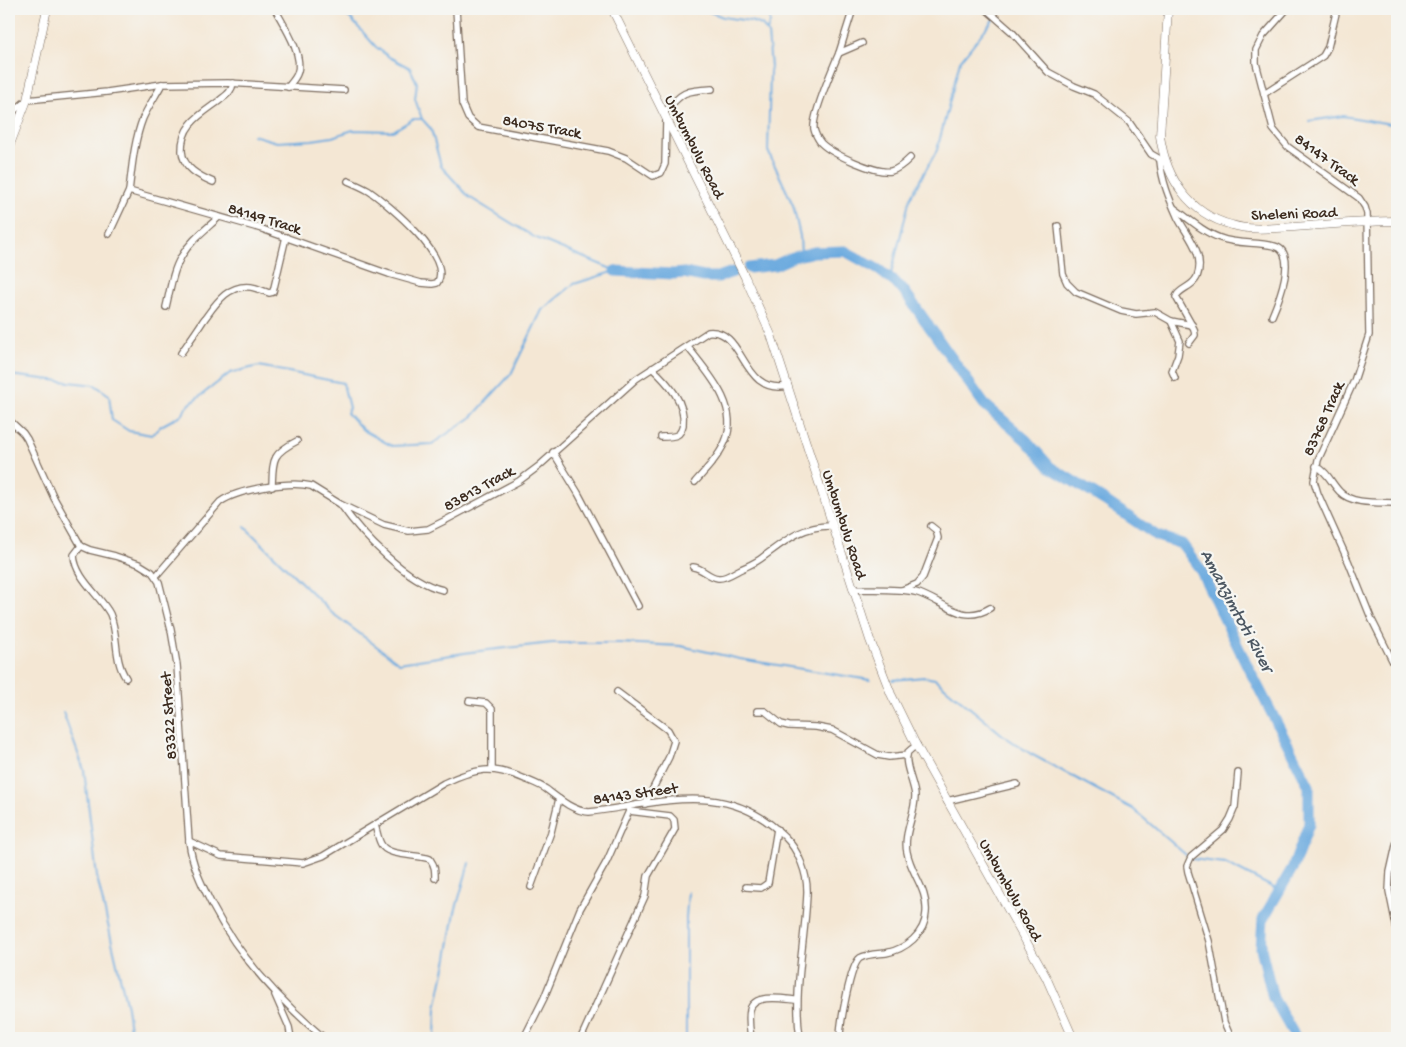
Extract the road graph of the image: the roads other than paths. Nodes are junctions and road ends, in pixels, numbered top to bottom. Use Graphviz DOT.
graph roads {
  1 [pos="47,9"];
  2 [pos="275,9"];
  3 [pos="456,9"];
  4 [pos="612,9"];
  5 [pos="853,9"];
  6 [pos="986,9"];
  7 [pos="1168,9"];
  8 [pos="1287,9"];
  9 [pos="1337,9"];
  10 [pos="862,43"];
  11 [pos="839,53"];
  12 [pos="233,83"];
  13 [pos="162,84"];
  14 [pos="288,87"];
  15 [pos="712,89"];
  16 [pos="344,90"];
  17 [pos="1264,94"];
  18 [pos="27,100"];
  19 [pos="9,115"];
  20 [pos="665,116"];
  21 [pos="9,147"];
  22 [pos="910,158"];
  23 [pos="1163,162"];
  24 [pos="348,181"];
  25 [pos="213,182"];
  26 [pos="128,191"];
  27 [pos="1174,208"];
  28 [pos="219,218"];
  29 [pos="1397,221"];
  30 [pos="1367,222"];
  31 [pos="1058,226"];
  32 [pos="109,234"];
  33 [pos="286,236"];
  34 [pos="166,307"];
  35 [pos="1272,316"];
  36 [pos="1171,321"];
  37 [pos="1192,324"];
  38 [pos="1189,343"];
  39 [pos="686,346"];
  40 [pos="181,353"];
  41 [pos="652,368"];
  42 [pos="1175,378"];
  43 [pos="788,386"];
  44 [pos="9,420"];
  45 [pos="662,436"];
  46 [pos="296,441"];
  47 [pos="554,452"];
  48 [pos="1316,466"];
  49 [pos="695,482"];
  50 [pos="272,487"];
  51 [pos="1397,503"];
  52 [pos="340,504"];
  53 [pos="832,526"];
  54 [pos="931,526"];
  55 [pos="80,546"];
  56 [pos="693,566"];
  57 [pos="156,576"];
  58 [pos="853,589"];
  59 [pos="443,590"];
  60 [pos="900,590"];
  61 [pos="638,606"];
  62 [pos="990,608"];
  63 [pos="1397,670"];
  64 [pos="126,678"];
  65 [pos="617,692"];
  66 [pos="469,701"];
  67 [pos="757,711"];
  68 [pos="916,745"];
  69 [pos="906,755"];
  70 [pos="492,769"];
  71 [pos="1238,773"];
  72 [pos="1017,784"];
  73 [pos="559,799"];
  74 [pos="947,801"];
  75 [pos="645,804"];
  76 [pos="629,809"];
  77 [pos="375,825"];
  78 [pos="777,829"];
  79 [pos="189,841"];
  80 [pos="1397,841"];
  81 [pos="434,878"];
  82 [pos="531,887"];
  83 [pos="746,887"];
  84 [pos="1395,906"];
  85 [pos="1397,930"];
  86 [pos="271,988"];
  87 [pos="797,1000"];
  88 [pos="291,1038"];
  89 [pos="324,1038"];
  90 [pos="524,1038"];
  91 [pos="581,1038"];
  92 [pos="750,1038"];
  93 [pos="800,1038"];
  94 [pos="840,1038"];
  95 [pos="1073,1038"];
  96 [pos="1231,1038"];
  1 -- 18 [label="main road"];
  2 -- 14 [label="street"];
  3 -- 20 [label="street, 84075 Track"];
  4 -- 20 [label="main road, Umbumbulu Road"];
  5 -- 11 [label="street"];
  6 -- 23 [label="street"];
  7 -- 23 [label="main road, Sheleni Road"];
  8 -- 17 [label="street, 84147 Track"];
  9 -- 17 [label="street"];
  10 -- 11 [label="street"];
  11 -- 22 [label="street"];
  12 -- 13 [label="street"];
  12 -- 14 [label="street"];
  12 -- 25 [label="street"];
  13 -- 18 [label="street"];
  13 -- 26 [label="street"];
  14 -- 16 [label="street"];
  15 -- 20 [label="street"];
  17 -- 30 [label="street, 84147 Track"];
  18 -- 19 [label="street"];
  18 -- 21 [label="main road"];
  20 -- 43 [label="main road, Umbumbulu Road"];
  23 -- 27 [label="street"];
  23 -- 30 [label="main road, Sheleni Road"];
  24 -- 33 [label="street, 84149 Track"];
  26 -- 28 [label="street, 84149 Track"];
  26 -- 32 [label="street"];
  27 -- 35 [label="street"];
  27 -- 37 [label="street"];
  28 -- 33 [label="street, 84149 Track"];
  28 -- 34 [label="street"];
  29 -- 30 [label="main road, Sheleni Road"];
  30 -- 48 [label="street, 83768 Track"];
  31 -- 36 [label="street"];
  33 -- 40 [label="street"];
  36 -- 37 [label="street"];
  36 -- 42 [label="street"];
  37 -- 38 [label="street"];
  39 -- 41 [label="street, 83813 Track"];
  39 -- 43 [label="street, 83813 Track"];
  39 -- 49 [label="street"];
  41 -- 45 [label="street"];
  41 -- 47 [label="street, 83813 Track"];
  43 -- 53 [label="main road, Umbumbulu Road"];
  44 -- 55 [label="street"];
  46 -- 50 [label="street"];
  47 -- 52 [label="street, 83813 Track"];
  47 -- 61 [label="street"];
  48 -- 51 [label="street"];
  48 -- 63 [label="street, 83768 Track"];
  50 -- 52 [label="street, 83813 Track"];
  50 -- 57 [label="street, 83813 Track"];
  52 -- 59 [label="street"];
  53 -- 56 [label="street"];
  53 -- 58 [label="main road, Umbumbulu Road"];
  54 -- 60 [label="street"];
  55 -- 57 [label="street"];
  55 -- 64 [label="street"];
  57 -- 79 [label="street, 83322 Street"];
  58 -- 60 [label="street"];
  58 -- 68 [label="main road, Umbumbulu Road"];
  60 -- 62 [label="street"];
  65 -- 75 [label="street"];
  66 -- 70 [label="street"];
  67 -- 69 [label="street"];
  68 -- 69 [label="street"];
  68 -- 74 [label="main road, Umbumbulu Road"];
  69 -- 94 [label="street"];
  70 -- 73 [label="street, 84143 Street"];
  70 -- 77 [label="street, 84143 Street"];
  71 -- 96 [label="street"];
  72 -- 74 [label="street"];
  73 -- 76 [label="street, 84143 Street"];
  73 -- 82 [label="street"];
  74 -- 95 [label="main road, Umbumbulu Road"];
  75 -- 76 [label="street, 84143 Street"];
  75 -- 78 [label="street, 84143 Street"];
  76 -- 90 [label="street"];
  76 -- 91 [label="street"];
  77 -- 79 [label="street, 84143 Street"];
  77 -- 81 [label="street"];
  78 -- 83 [label="street"];
  78 -- 87 [label="street, 84143 Street"];
  79 -- 86 [label="street, 83322 Street"];
  80 -- 84 [label="street"];
  84 -- 85 [label="street"];
  86 -- 88 [label="street"];
  86 -- 89 [label="street, 83322 Street"];
  87 -- 92 [label="street"];
  87 -- 93 [label="street, 84143 Street"];
}
